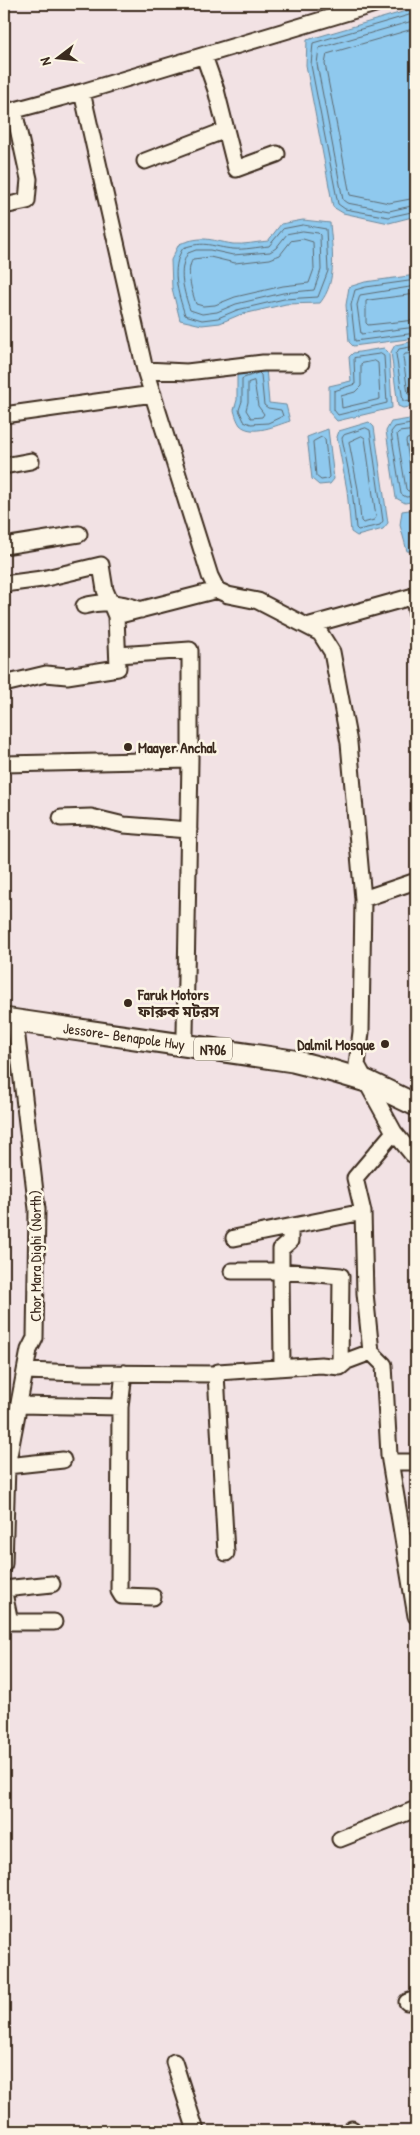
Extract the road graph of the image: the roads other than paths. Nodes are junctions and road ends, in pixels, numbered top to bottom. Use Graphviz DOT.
graph roads {
  1 [pos="375,4"];
  2 [pos="204,56"];
  3 [pos="82,92"];
  4 [pos="9,111"];
  5 [pos="226,130"];
  6 [pos="278,154"];
  7 [pos="145,161"];
  8 [pos="4,206"];
  9 [pos="301,363"];
  10 [pos="145,370"];
  11 [pos="153,394"];
  12 [pos="4,415"];
  13 [pos="32,461"];
  14 [pos="4,466"];
  15 [pos="79,534"];
  16 [pos="4,546"];
  17 [pos="4,584"];
  18 [pos="217,590"];
  19 [pos="84,606"];
  20 [pos="141,610"];
  21 [pos="416,611"];
  22 [pos="116,616"];
  23 [pos="307,626"];
  24 [pos="118,655"];
  25 [pos="4,681"];
  26 [pos="190,760"];
  27 [pos="4,764"];
  28 [pos="61,818"];
  29 [pos="189,830"];
  30 [pos="416,881"];
  31 [pos="363,899"];
  32 [pos="8,1016"];
  33 [pos="185,1033"];
  34 [pos="362,1073"];
  35 [pos="416,1092"];
  36 [pos="416,1105"];
  37 [pos="394,1132"];
  38 [pos="416,1156"];
  39 [pos="363,1212"];
  40 [pos="290,1227"];
  41 [pos="234,1238"];
  42 [pos="232,1271"];
  43 [pos="281,1272"];
  44 [pos="371,1352"];
  45 [pos="340,1366"];
  46 [pos="282,1367"];
  47 [pos="26,1371"];
  48 [pos="218,1372"];
  49 [pos="124,1373"];
  50 [pos="120,1407"];
  51 [pos="13,1414"];
  52 [pos="63,1460"];
  53 [pos="390,1462"];
  54 [pos="416,1462"];
  55 [pos="7,1466"];
  56 [pos="4,1540"];
  57 [pos="226,1553"];
  58 [pos="4,1564"];
  59 [pos="52,1584"];
  60 [pos="4,1591"];
  61 [pos="153,1597"];
  62 [pos="416,1616"];
  63 [pos="7,1622"];
  64 [pos="54,1622"];
  65 [pos="416,1809"];
  66 [pos="340,1840"];
  67 [pos="174,2062"];
  68 [pos="196,2131"];
  1 -- 2 [label="street"];
  2 -- 3 [label="street"];
  2 -- 5 [label="street"];
  3 -- 4 [label="street"];
  3 -- 10 [label="street"];
  4 -- 8 [label="street"];
  5 -- 6 [label="street"];
  5 -- 7 [label="street"];
  9 -- 10 [label="street"];
  10 -- 11 [label="street"];
  11 -- 12 [label="street"];
  11 -- 18 [label="street"];
  13 -- 14 [label="street"];
  15 -- 16 [label="street"];
  17 -- 22 [label="street"];
  18 -- 20 [label="street"];
  18 -- 23 [label="street"];
  19 -- 20 [label="street"];
  20 -- 22 [label="street"];
  21 -- 23 [label="street"];
  22 -- 24 [label="street"];
  23 -- 31 [label="street"];
  24 -- 25 [label="street"];
  24 -- 26 [label="street"];
  26 -- 27 [label="street"];
  26 -- 29 [label="street"];
  28 -- 29 [label="street"];
  29 -- 33 [label="street"];
  30 -- 31 [label="street"];
  31 -- 34 [label="street"];
  32 -- 33 [label="highway, Jessore- Benapole Hwy / N706"];
  32 -- 34 [label="highway, Jessore- Benapole Hwy / N706"];
  32 -- 47 [label="street, Chor Mara Dighi (North)"];
  33 -- 34 [label="highway, Jessore- Benapole Hwy / N706"];
  34 -- 35 [label="highway, Jessore- Benapole Hwy / N706"];
  34 -- 36 [label="highway, Jessore- Benapole Hwy / N706"];
  34 -- 37 [label="street"];
  37 -- 38 [label="street"];
  37 -- 39 [label="street"];
  39 -- 40 [label="street"];
  39 -- 44 [label="street"];
  40 -- 41 [label="street"];
  40 -- 43 [label="street"];
  42 -- 43 [label="street"];
  43 -- 45 [label="street"];
  43 -- 46 [label="street"];
  44 -- 45 [label="street"];
  44 -- 53 [label="street"];
  45 -- 46 [label="street"];
  46 -- 48 [label="street"];
  47 -- 49 [label="street"];
  47 -- 51 [label="street, Chor Mara Dighi (North)"];
  49 -- 50 [label="street"];
  49 -- 57 [label="street"];
  50 -- 51 [label="street"];
  50 -- 61 [label="street"];
  51 -- 55 [label="street, Chor Mara Dighi (North)"];
  52 -- 55 [label="street"];
  53 -- 54 [label="street"];
  53 -- 62 [label="street"];
  55 -- 56 [label="street, Chor Mara Dighi (North)"];
  56 -- 58 [label="street, Chor Mara Dighi (North)"];
  59 -- 60 [label="street"];
  60 -- 63 [label="street"];
  63 -- 64 [label="street"];
  65 -- 66 [label="street"];
  67 -- 68 [label="street"];
}
